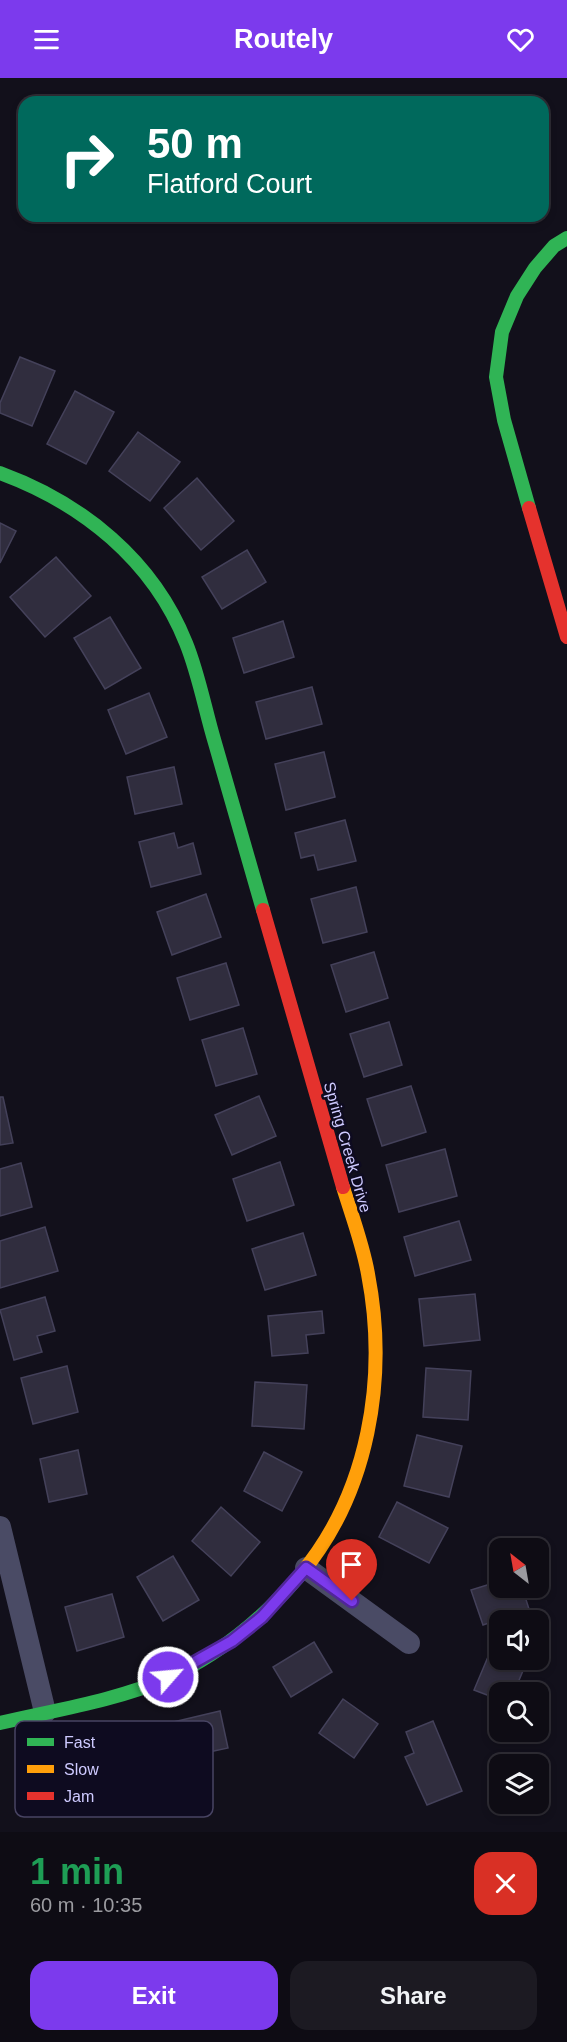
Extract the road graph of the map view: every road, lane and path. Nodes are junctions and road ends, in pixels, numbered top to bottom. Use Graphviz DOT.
graph roads {
  1 [pos="567,238"];
  2 [pos="0,473"];
  3 [pos="560,586"];
  4 [pos="567,637"];
  5 [pos="0,1527"];
  6 [pos="306,1568"];
  7 [pos="409,1643"];
  8 [pos="45,1712"];
  9 [pos="0,1723"];
  1 -- 3 [label="street"];
  2 -- 6 [label="street, Spring Creek Drive"];
  3 -- 4 [label="street"];
  5 -- 8 [label="street"];
  6 -- 7 [label="street"];
  6 -- 8 [label="street, Spring Creek Drive"];
  8 -- 9 [label="street, Spring Creek Drive"];
}
